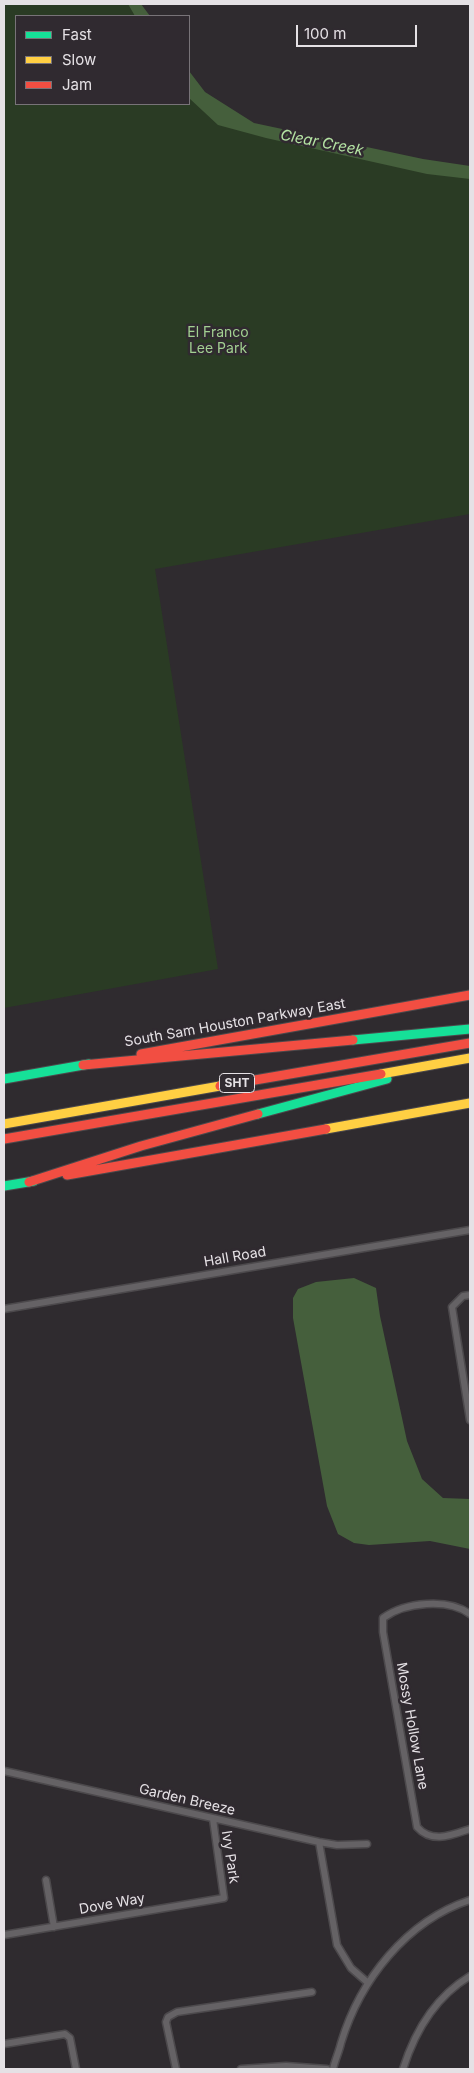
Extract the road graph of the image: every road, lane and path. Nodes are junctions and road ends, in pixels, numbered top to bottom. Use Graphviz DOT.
graph roads {
  1 [pos="470,995"];
  2 [pos="470,1029"];
  3 [pos="470,1043"];
  4 [pos="470,1058"];
  5 [pos="444,1062"];
  6 [pos="83,1065"];
  7 [pos="4,1079"];
  8 [pos="470,1103"];
  9 [pos="4,1124"];
  10 [pos="4,1139"];
  11 [pos="29,1182"];
  12 [pos="4,1186"];
  13 [pos="470,1230"];
  14 [pos="470,1295"];
  15 [pos="4,1309"];
  16 [pos="470,1420"];
  17 [pos="470,1614"];
  18 [pos="4,1771"];
  19 [pos="213,1818"];
  20 [pos="470,1829"];
  21 [pos="319,1842"];
  22 [pos="366,1844"];
  23 [pos="46,1880"];
  24 [pos="224,1898"];
  25 [pos="470,1900"];
  26 [pos="54,1927"];
  27 [pos="4,1935"];
  28 [pos="470,1976"];
  29 [pos="367,1982"];
  30 [pos="312,1992"];
  31 [pos="4,2044"];
  32 [pos="76,2069"];
  33 [pos="176,2069"];
  34 [pos="241,2069"];
  35 [pos="327,2069"];
  36 [pos="334,2069"];
  37 [pos="403,2069"];
  1 -- 6 [label="main road, South Sam Houston Parkway East"];
  2 -- 6 [label="main road"];
  3 -- 9 [label="main road, SHT"];
  4 -- 5 [label="main road, SHT"];
  5 -- 10 [label="main road, SHT"];
  5 -- 11 [label="main road"];
  6 -- 7 [label="main road, South Sam Houston Parkway East"];
  8 -- 11 [label="main road"];
  11 -- 12 [label="main road"];
  13 -- 15 [label="street, Hall Road"];
  14 -- 16 [label="street"];
  17 -- 20 [label="street, Mossy Hollow Lane"];
  18 -- 19 [label="street, Garden Breeze"];
  19 -- 21 [label="street, Garden Breeze"];
  19 -- 24 [label="street, Ivy Park"];
  21 -- 22 [label="street, Garden Breeze"];
  21 -- 29 [label="street"];
  23 -- 26 [label="street"];
  24 -- 26 [label="street, Dove Way"];
  25 -- 29 [label="street"];
  26 -- 27 [label="street, Dove Way"];
  28 -- 37 [label="street"];
  29 -- 36 [label="street"];
  30 -- 33 [label="street"];
  31 -- 32 [label="street"];
  34 -- 35 [label="street"];
}
